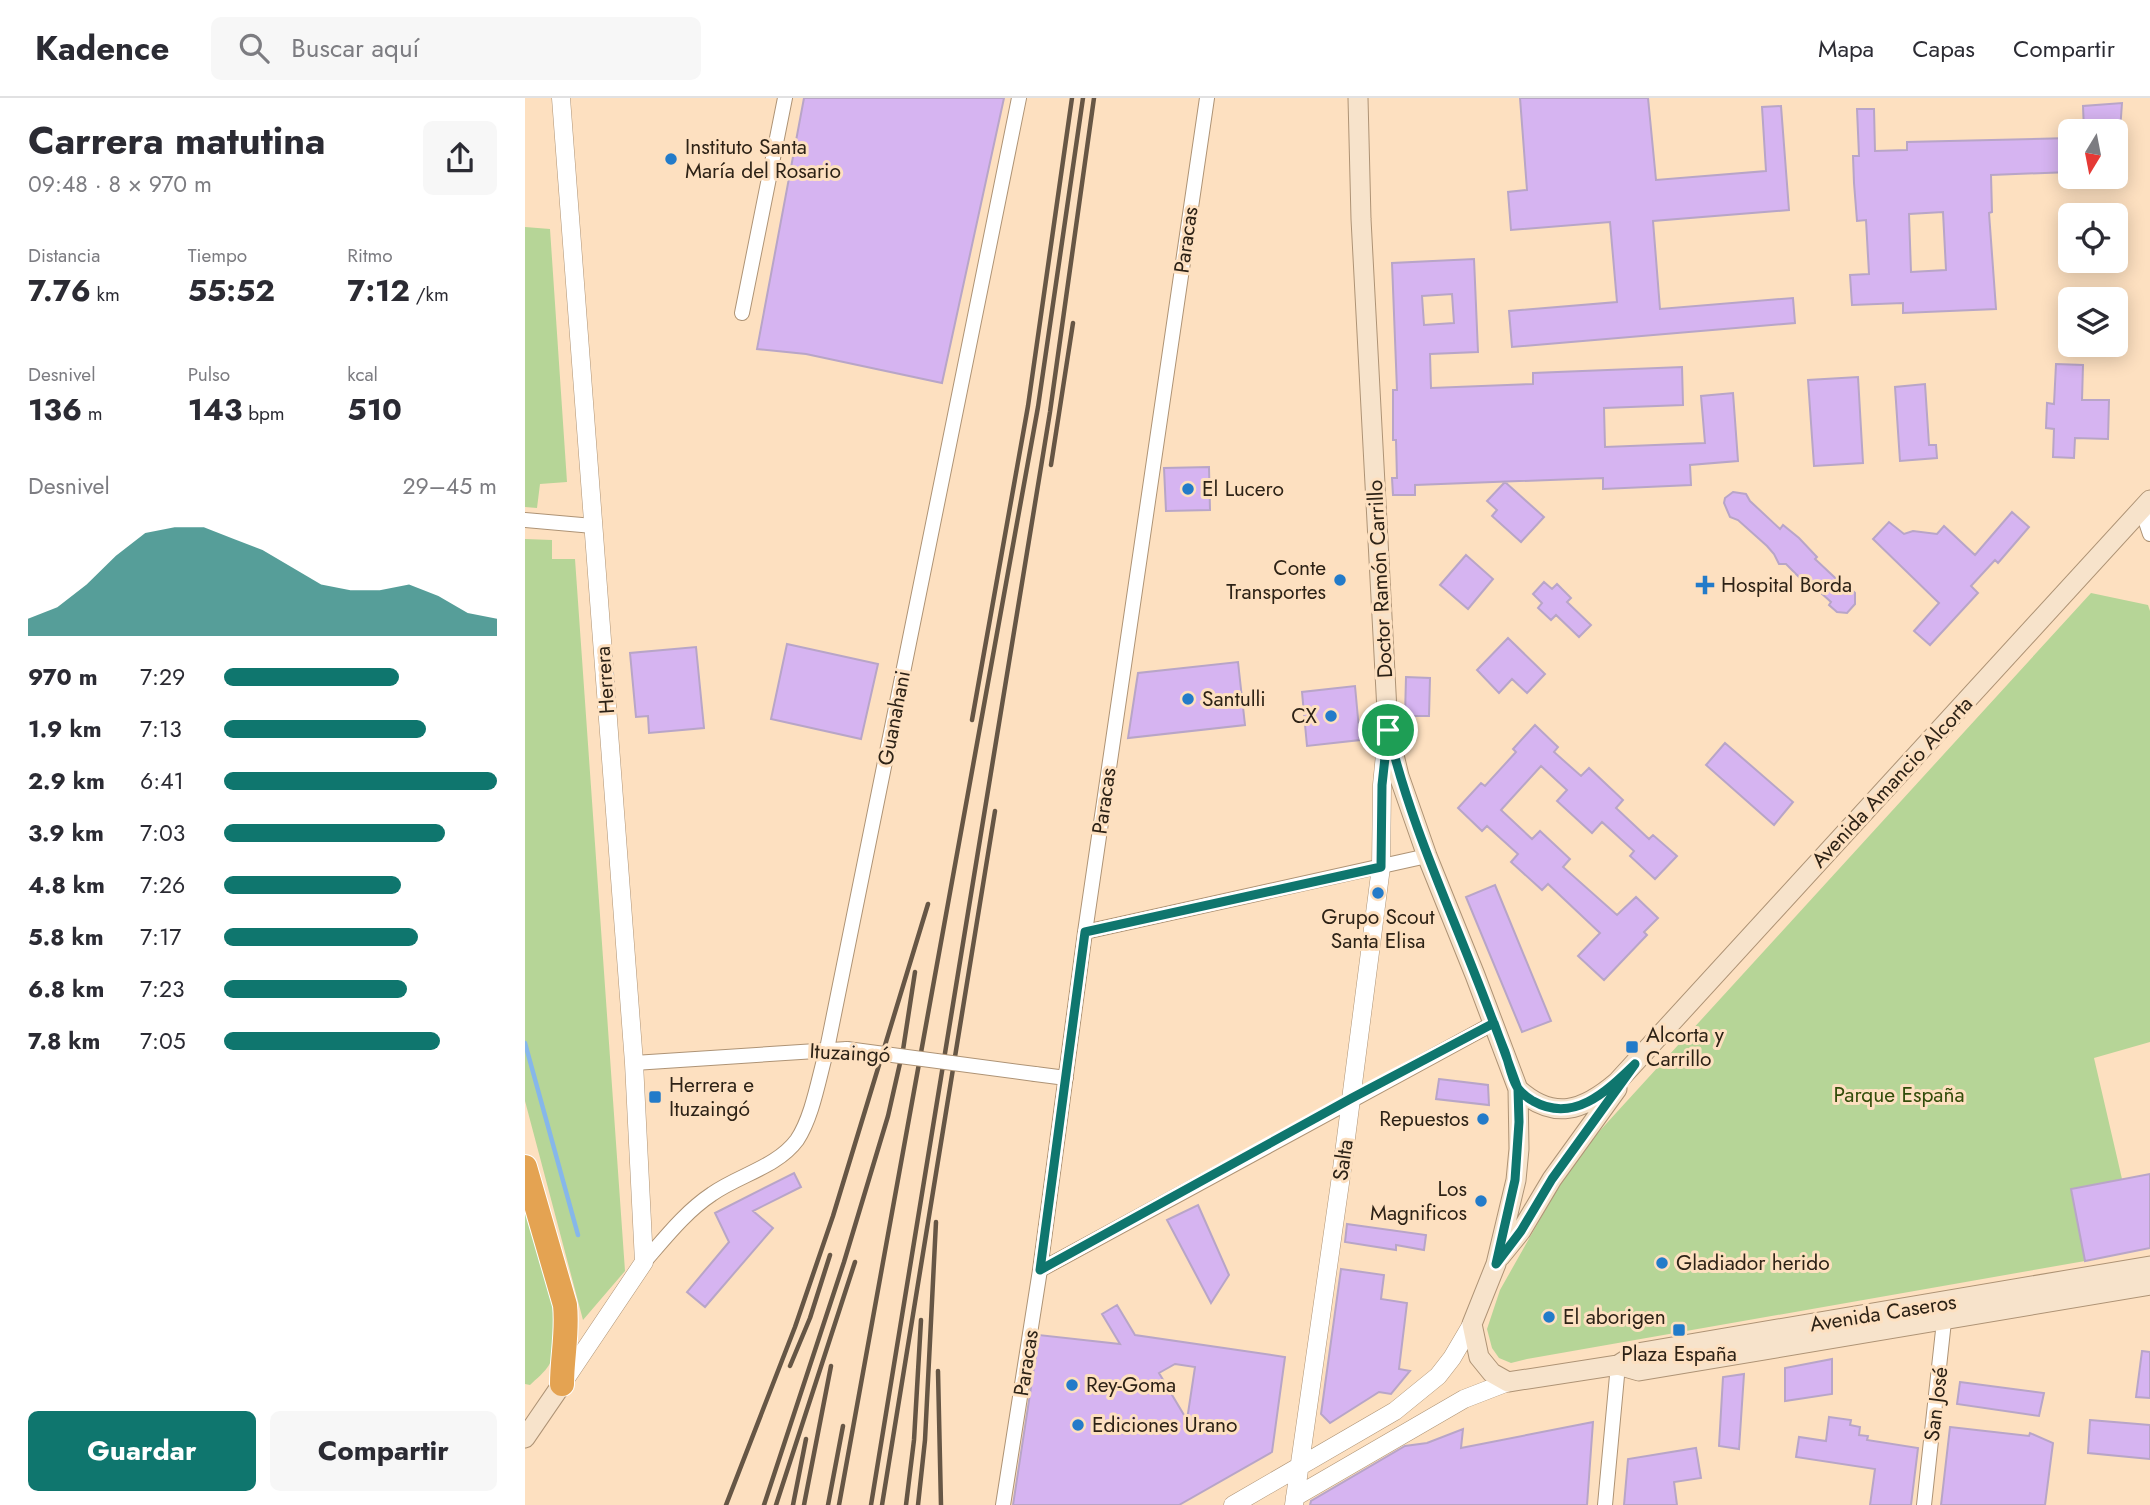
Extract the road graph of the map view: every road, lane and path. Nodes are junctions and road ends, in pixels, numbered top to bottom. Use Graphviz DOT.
graph roads {
  1 [pos="561,98"];
  2 [pos="785,98"];
  3 [pos="1019,98"];
  4 [pos="1207,98"];
  5 [pos="1358,98"];
  6 [pos="742,313"];
  7 [pos="2146,505"];
  8 [pos="525,520"];
  9 [pos="593,526"];
  10 [pos="2150,534"];
  11 [pos="1388,730"];
  12 [pos="1427,856"];
  13 [pos="1381,867"];
  14 [pos="1085,932"];
  15 [pos="1494,1023"];
  16 [pos="827,1049"];
  17 [pos="634,1063"];
  18 [pos="1635,1064"];
  19 [pos="1066,1078"];
  20 [pos="1518,1089"];
  21 [pos="1352,1098"];
  22 [pos="525,1167"];
  23 [pos="644,1262"];
  24 [pos="1496,1264"];
  25 [pos="2150,1266"];
  26 [pos="1040,1270"];
  27 [pos="2150,1285"];
  28 [pos="1945,1310"];
  29 [pos="1472,1324"];
  30 [pos="1618,1365"];
  31 [pos="1508,1382"];
  32 [pos="562,1384"];
  33 [pos="525,1438"];
  34 [pos="1300,1468"];
  35 [pos="1294,1501"];
  36 [pos="1003,1505"];
  37 [pos="1233,1505"];
  38 [pos="1605,1505"];
  39 [pos="1924,1505"];
  1 -- 9 [label="street, Herrera"];
  2 -- 6 [label="street"];
  3 -- 16 [label="street, Guanahani"];
  4 -- 14 [label="street, Paracas"];
  5 -- 11 [label="main road, Doctor Ramón Carrillo"];
  7 -- 10 [label="street"];
  7 -- 18 [label="main road, Avenida Amancio Alcorta"];
  8 -- 9 [label="street"];
  9 -- 17 [label="street, Herrera"];
  11 -- 12 [label="main road, Doctor Ramón Carrillo"];
  11 -- 13 [label="street, Salta"];
  12 -- 13 [label="street"];
  12 -- 15 [label="main road, Doctor Ramón Carrillo"];
  13 -- 14 [label="street"];
  13 -- 21 [label="street, Salta"];
  14 -- 19 [label="street, Paracas"];
  15 -- 20 [label="main road, Doctor Ramón Carrillo"];
  15 -- 21 [label="street"];
  16 -- 17 [label="street, Ituzaingó"];
  16 -- 19 [label="street, Ituzaingó, bridge"];
  16 -- 23 [label="street, Guanahani"];
  17 -- 23 [label="street, Herrera"];
  18 -- 20 [label="main road, Avenida Amancio Alcorta"];
  18 -- 24 [label="main road, Avenida Amancio Alcorta"];
  19 -- 26 [label="street, Paracas"];
  20 -- 24 [label="main road, Doctor Ramón Carrillo"];
  21 -- 26 [label="street"];
  21 -- 34 [label="street, Salta"];
  22 -- 32 [label="highway"];
  23 -- 32 [label="street"];
  24 -- 29 [label="main road, Doctor Ramón Carrillo"];
  25 -- 28 [label="main road, Avenida Caseros"];
  26 -- 36 [label="street, Paracas"];
  27 -- 28 [label="main road, Avenida Caseros"];
  28 -- 30 [label="main road, Avenida Caseros"];
  28 -- 39 [label="street, San José"];
  29 -- 31 [label="main road"];
  29 -- 34 [label="street"];
  30 -- 31 [label="main road, Avenida Caseros"];
  30 -- 38 [label="street"];
  31 -- 35 [label="street, Avenida Caseros"];
  32 -- 33 [label="main road"];
  34 -- 35 [label="street, Salta"];
  34 -- 37 [label="street"];
}
